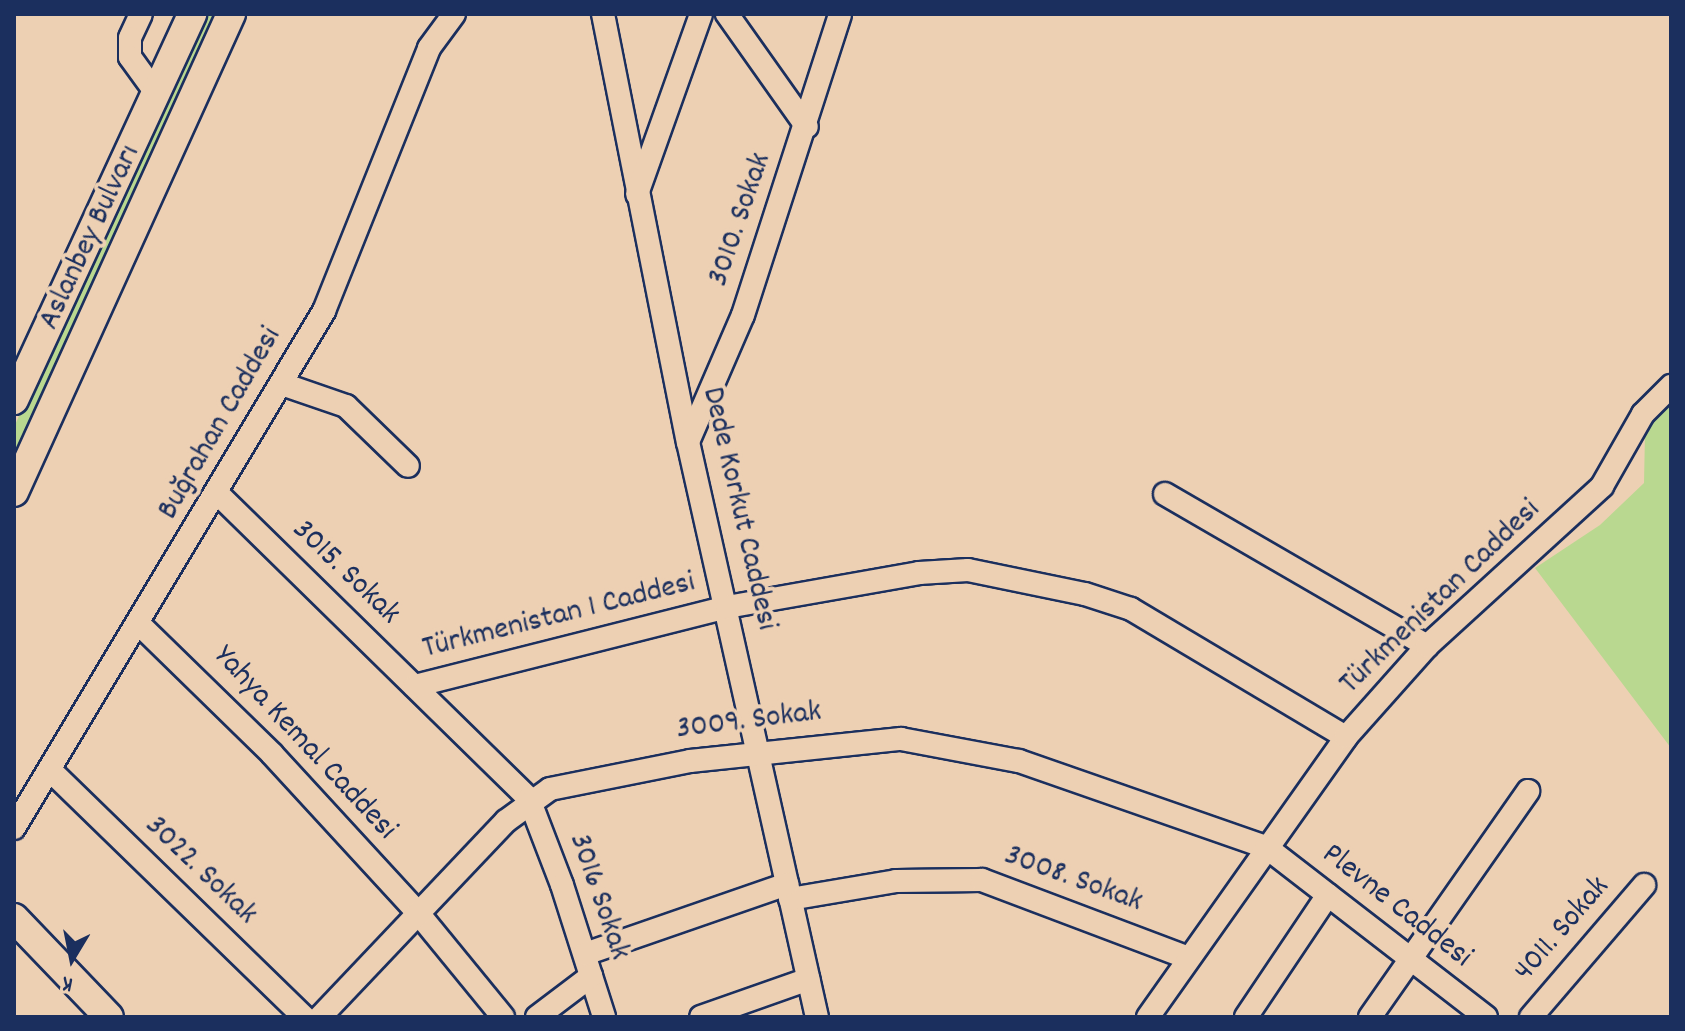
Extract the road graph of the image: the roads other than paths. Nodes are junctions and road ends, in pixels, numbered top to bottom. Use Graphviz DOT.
graph roads {
  1 [pos="141,14"];
  2 [pos="192,14"];
  3 [pos="231,14"];
  4 [pos="603,14"];
  5 [pos="701,14"];
  6 [pos="727,14"];
  7 [pos="840,14"];
  8 [pos="447,22"];
  9 [pos="156,93"];
  10 [pos="807,127"];
  11 [pos="637,195"];
  12 [pos="282,384"];
  13 [pos="1671,386"];
  14 [pos="14,400"];
  15 [pos="688,442"];
  16 [pos="408,466"];
  17 [pos="14,492"];
  18 [pos="218,494"];
  19 [pos="1165,494"];
  20 [pos="727,607"];
  21 [pos="139,624"];
  22 [pos="1427,646"];
  23 [pos="415,686"];
  24 [pos="1346,737"];
  25 [pos="760,753"];
  26 [pos="51,771"];
  27 [pos="1528,791"];
  28 [pos="529,799"];
  29 [pos="14,828"];
  30 [pos="1266,847"];
  31 [pos="1644,885"];
  32 [pos="789,891"];
  33 [pos="1328,895"];
  34 [pos="418,913"];
  35 [pos="14,918"];
  36 [pos="1188,958"];
  37 [pos="1408,958"];
  38 [pos="588,965"];
  39 [pos="809,979"];
  40 [pos="109,1017"];
  41 [pos="304,1017"];
  42 [pos="320,1017"];
  43 [pos="503,1017"];
  44 [pos="537,1017"];
  45 [pos="604,1017"];
  46 [pos="701,1017"];
  47 [pos="817,1017"];
  48 [pos="1148,1017"];
  49 [pos="1246,1017"];
  50 [pos="1370,1017"];
  51 [pos="1486,1017"];
  52 [pos="1531,1017"];
  1 -- 9 [label="street"];
  2 -- 9 [label="main road, Aslanbey Bulvarı"];
  3 -- 17 [label="main road, Aslanbey Bulvarı"];
  4 -- 11 [label="street, Dede Korkut Caddesi"];
  5 -- 11 [label="street"];
  6 -- 10 [label="street"];
  7 -- 10 [label="street, 3010. Sokak"];
  8 -- 12 [label="street, Buğrahan Caddesi"];
  9 -- 14 [label="main road, Aslanbey Bulvarı"];
  10 -- 15 [label="street, 3010. Sokak"];
  11 -- 15 [label="street, Dede Korkut Caddesi"];
  12 -- 16 [label="street"];
  12 -- 18 [label="street, Buğrahan Caddesi"];
  13 -- 22 [label="street, Türkmenistan Caddesi"];
  15 -- 20 [label="street, Dede Korkut Caddesi"];
  18 -- 21 [label="street, Buğrahan Caddesi"];
  18 -- 23 [label="street, 3015. Sokak"];
  19 -- 22 [label="street"];
  20 -- 23 [label="street, Türkmenistan 1 Caddesi"];
  20 -- 24 [label="street, Türkmenistan 1 Caddesi"];
  20 -- 25 [label="street, Dede Korkut Caddesi"];
  21 -- 26 [label="street, Buğrahan Caddesi"];
  21 -- 34 [label="street, Yahya Kemal Caddesi"];
  22 -- 24 [label="street, Türkmenistan Caddesi"];
  23 -- 28 [label="street, 3015. Sokak"];
  24 -- 30 [label="street, Türkmenistan Caddesi"];
  25 -- 28 [label="street, 3009. Sokak"];
  25 -- 30 [label="street, 3009. Sokak"];
  25 -- 32 [label="street, Dede Korkut Caddesi"];
  26 -- 29 [label="street, Buğrahan Caddesi"];
  26 -- 41 [label="street, 3022. Sokak"];
  27 -- 37 [label="street"];
  28 -- 34 [label="street, 3009. Sokak"];
  28 -- 38 [label="street, 3016 Sokak"];
  30 -- 33 [label="street, Plevne Caddesi"];
  30 -- 36 [label="street, Türkmenistan Caddesi"];
  31 -- 52 [label="street, 4011. Sokak"];
  32 -- 36 [label="street, 3008. Sokak"];
  32 -- 38 [label="street, 3008. Sokak"];
  32 -- 39 [label="street, Dede Korkut Caddesi"];
  33 -- 37 [label="street, Plevne Caddesi"];
  33 -- 49 [label="street"];
  34 -- 42 [label="street, 3009. Sokak"];
  34 -- 43 [label="street, Yahya Kemal Caddesi"];
  35 -- 40 [label="main road"];
  36 -- 48 [label="street, Türkmenistan Caddesi"];
  37 -- 50 [label="street"];
  37 -- 51 [label="street, Plevne Caddesi"];
  38 -- 44 [label="street, 3008. Sokak"];
  38 -- 45 [label="street, 3016 Sokak"];
  39 -- 46 [label="street"];
  39 -- 47 [label="street, Dede Korkut Caddesi"];
}
